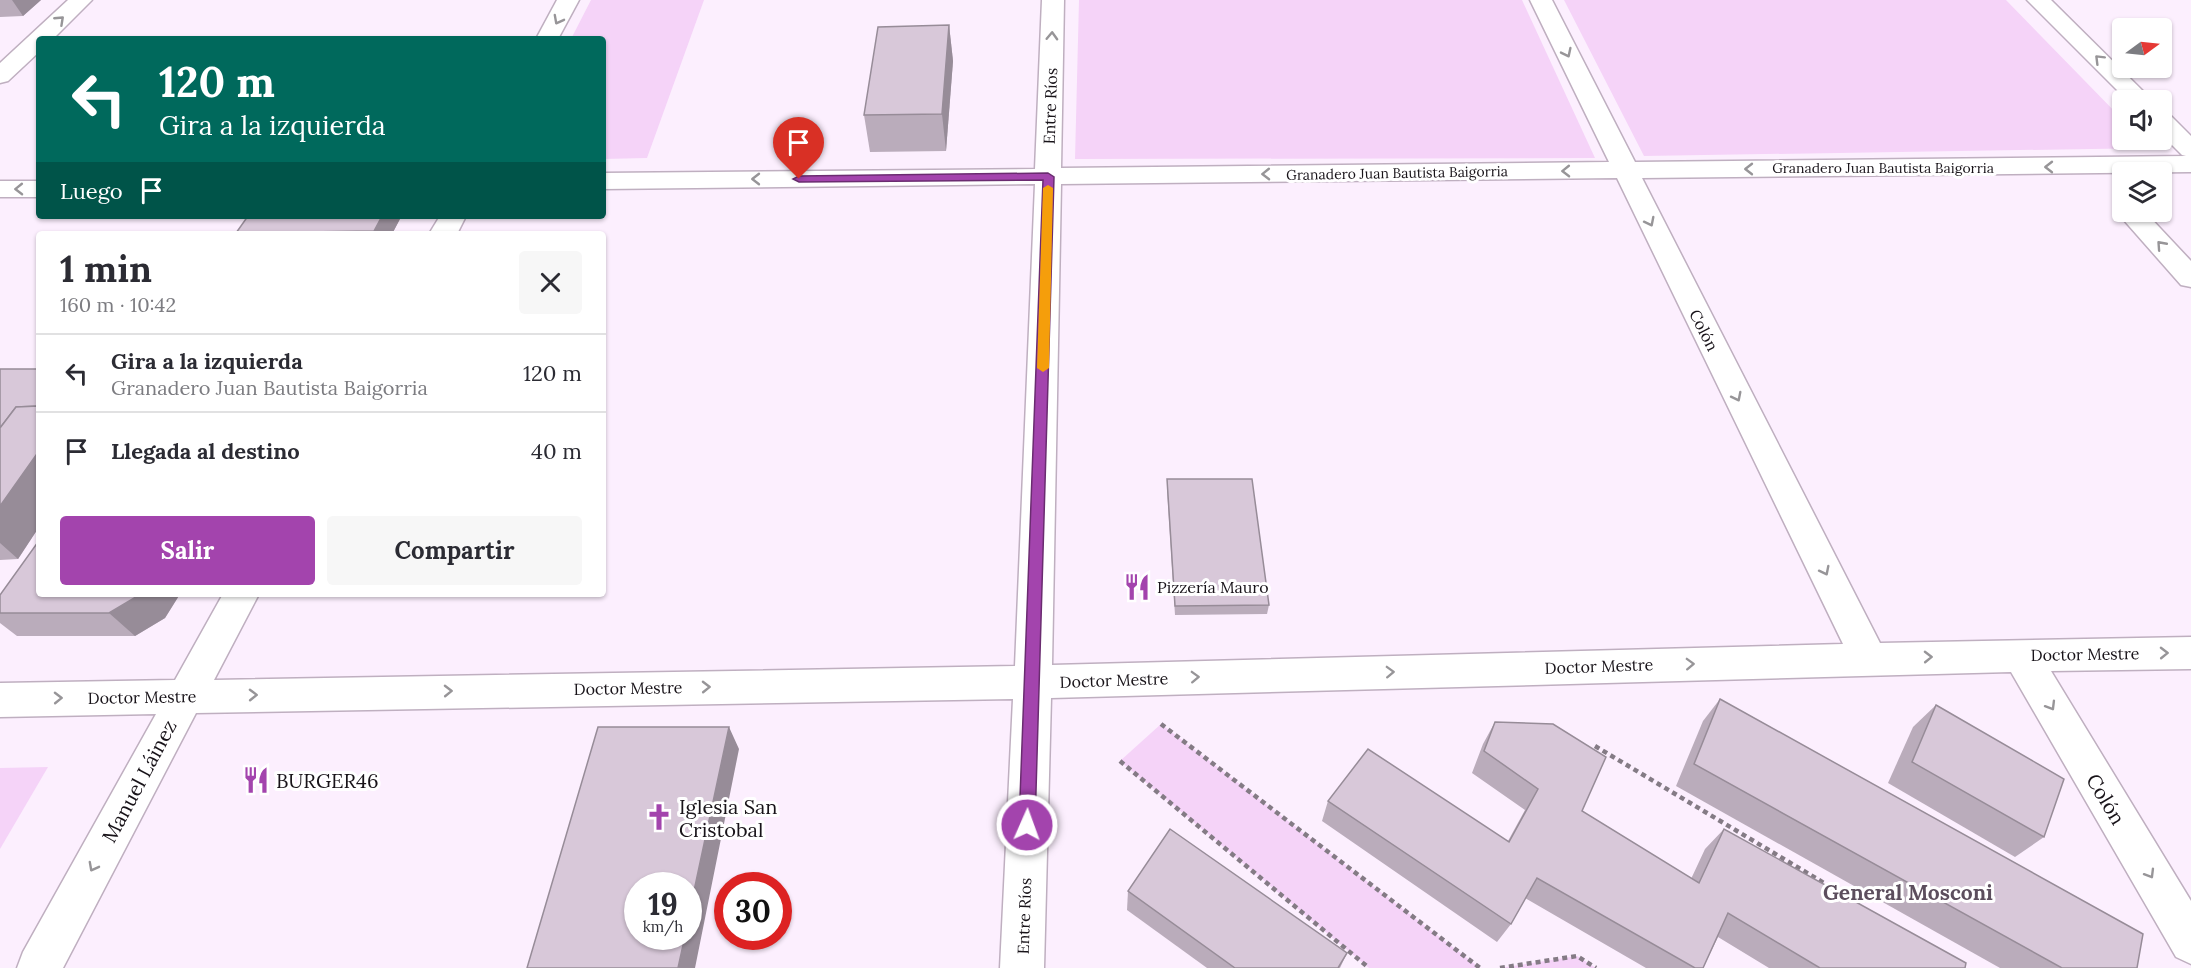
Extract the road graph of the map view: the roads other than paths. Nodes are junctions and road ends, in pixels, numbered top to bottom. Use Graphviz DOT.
graph roads {
  1 [pos="81,0"];
  2 [pos="568,0"];
  3 [pos="1053,0"];
  4 [pos="1541,0"];
  5 [pos="2038,0"];
  6 [pos="42,36"];
  7 [pos="549,36"];
  8 [pos="36,42"];
  9 [pos="0,76"];
  10 [pos="2130,90"];
  11 [pos="2172,131"];
  12 [pos="2191,150"];
  13 [pos="2191,164"];
  14 [pos="2090,166"];
  15 [pos="1624,170"];
  16 [pos="1048,177"];
  17 [pos="606,181"];
  18 [pos="0,189"];
  19 [pos="36,189"];
  20 [pos="2112,190"];
  21 [pos="2141,222"];
  22 [pos="2191,278"];
  23 [pos="238,597"];
  24 [pos="2191,653"];
  25 [pos="2021,655"];
  26 [pos="1869,659"];
  27 [pos="1032,682"];
  28 [pos="185,696"];
  29 [pos="0,699"];
  30 [pos="2191,942"];
  31 [pos="39,968"];
  32 [pos="1022,968"];
  6 -- 1 [label="street, one-way"];
  2 -- 7 [label="street, one-way"];
  16 -- 3 [label="street, Entre Ríos, one-way"];
  4 -- 15 [label="street, Colón, one-way"];
  10 -- 5 [label="street, one-way"];
  8 -- 9 [label="street"];
  11 -- 12 [label="street"];
  13 -- 14 [label="street, Granadero Juan Bautista Baigorria"];
  14 -- 15 [label="street, Granadero Juan Bautista Baigorria, one-way"];
  14 -- 20 [label="street"];
  15 -- 16 [label="street, Granadero Juan Bautista Baigorria, one-way"];
  15 -- 26 [label="street, Colón, one-way"];
  16 -- 17 [label="street, Granadero Juan Bautista Baigorria, one-way"];
  16 -- 27 [label="street, Entre Ríos"];
  19 -- 18 [label="street, one-way"];
  22 -- 21 [label="street, one-way"];
  23 -- 28 [label="street, Manuel Láinez"];
  25 -- 24 [label="street, Doctor Mestre, one-way"];
  26 -- 25 [label="street, Doctor Mestre, one-way"];
  25 -- 30 [label="street, Colón, one-way"];
  27 -- 26 [label="street, Doctor Mestre, one-way"];
  28 -- 27 [label="street, Doctor Mestre, one-way"];
  27 -- 32 [label="street, Entre Ríos"];
  29 -- 28 [label="street, Doctor Mestre, one-way"];
  28 -- 31 [label="street, Manuel Láinez, one-way"];
}
